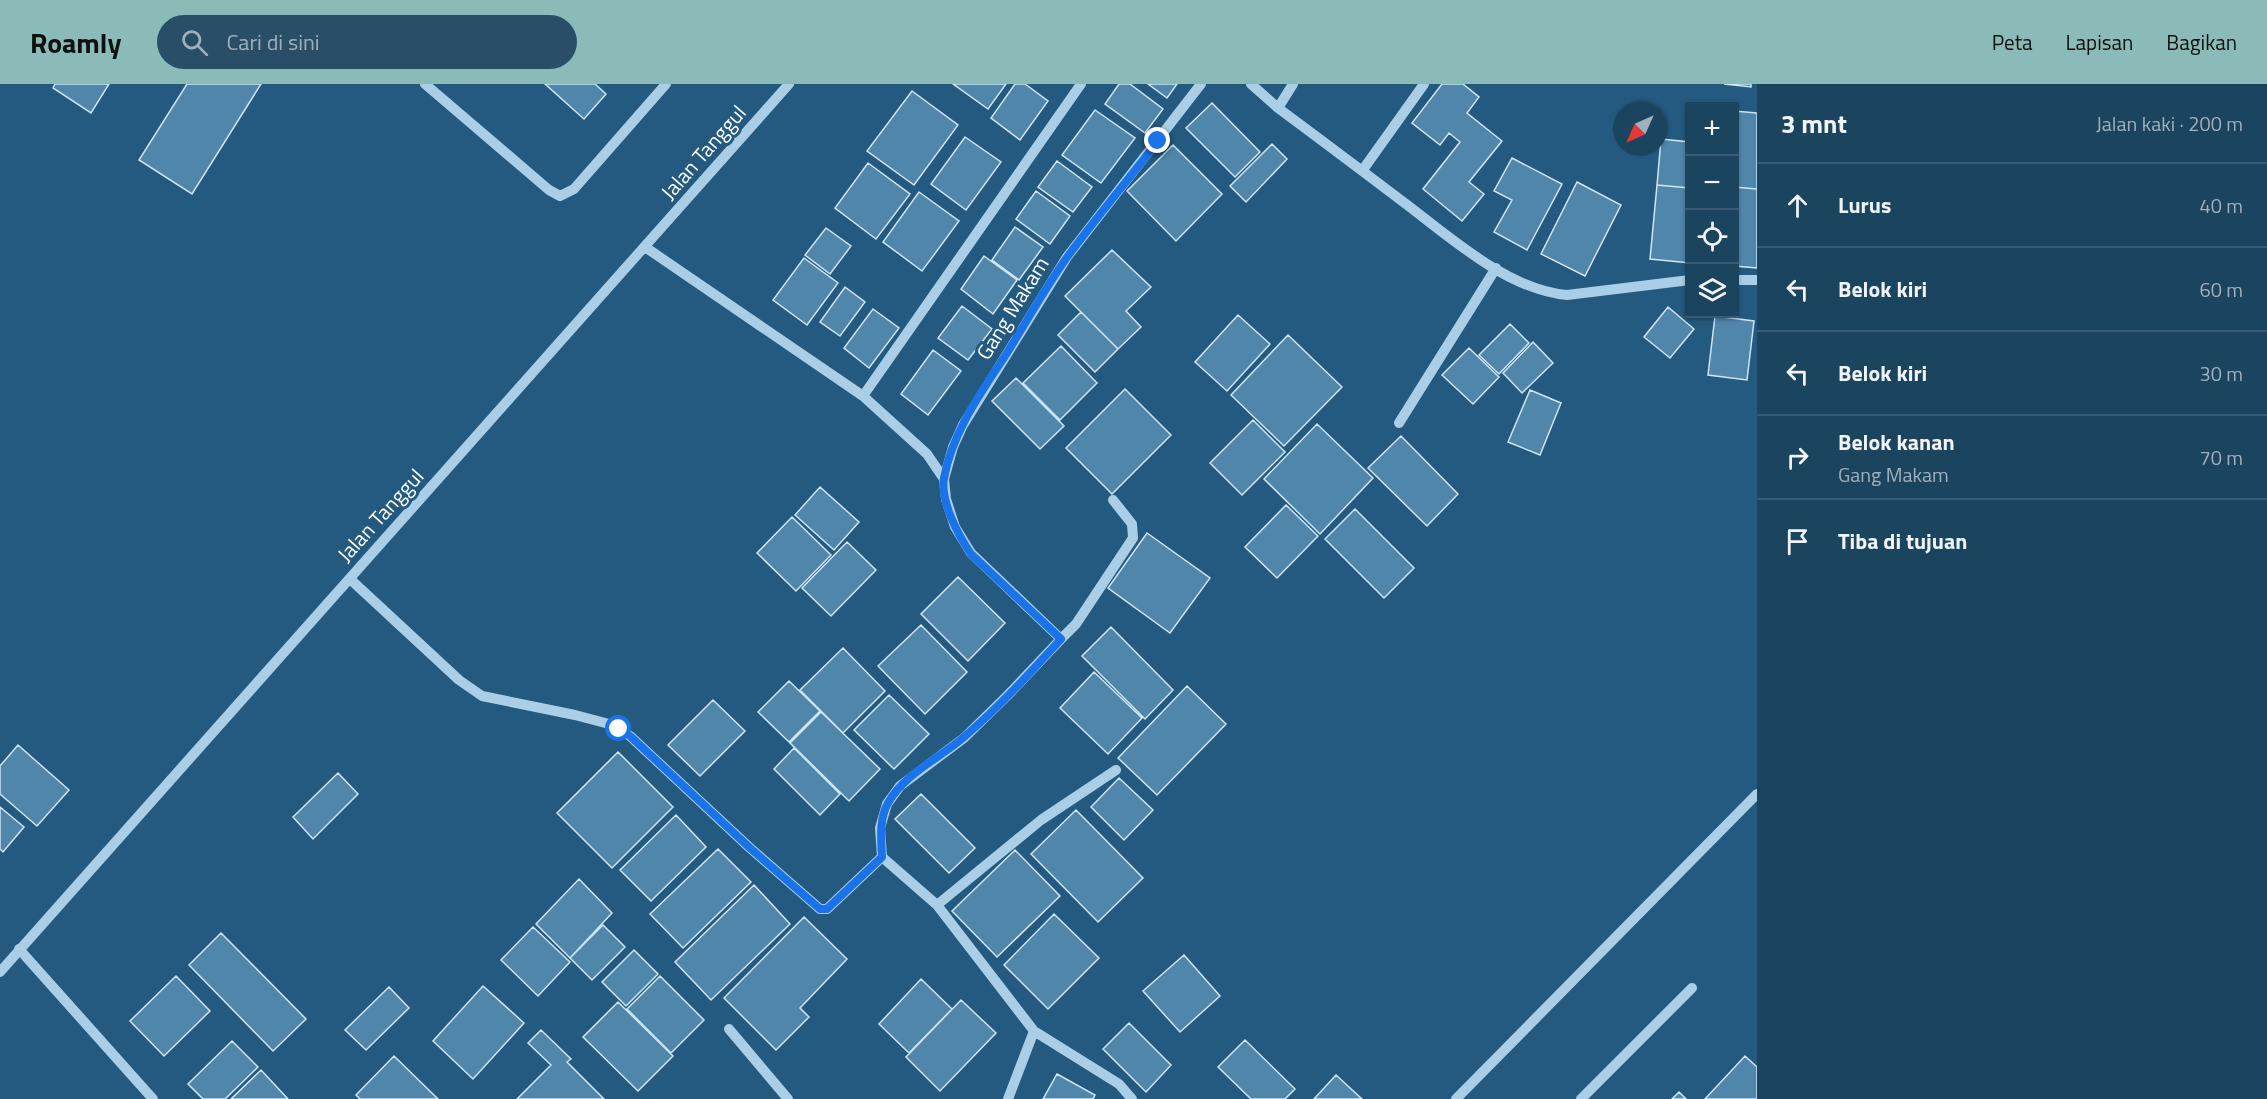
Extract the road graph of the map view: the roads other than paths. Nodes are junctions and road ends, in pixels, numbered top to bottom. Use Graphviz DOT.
graph roads {
  1 [pos="427,84"];
  2 [pos="666,84"];
  3 [pos="789,84"];
  4 [pos="1081,84"];
  5 [pos="1201,84"];
  6 [pos="1251,84"];
  7 [pos="1293,84"];
  8 [pos="1424,84"];
  9 [pos="1278,108"];
  10 [pos="1362,171"];
  11 [pos="645,248"];
  12 [pos="1496,268"];
  13 [pos="1685,280"];
  14 [pos="1739,280"];
  15 [pos="1757,280"];
  16 [pos="863,396"];
  17 [pos="1399,423"];
  18 [pos="944,479"];
  19 [pos="1113,500"];
  20 [pos="350,579"];
  21 [pos="1061,639"];
  22 [pos="1116,770"];
  23 [pos="1757,794"];
  24 [pos="882,857"];
  25 [pos="937,905"];
  26 [pos="19,949"];
  27 [pos="0,972"];
  28 [pos="1692,987"];
  29 [pos="729,1029"];
  30 [pos="1034,1031"];
  31 [pos="153,1099"];
  32 [pos="788,1099"];
  33 [pos="1008,1099"];
  34 [pos="1132,1099"];
  35 [pos="1456,1099"];
  36 [pos="1581,1099"];
  1 -- 2 [label="street"];
  3 -- 11 [label="street, Jalan Tanggul"];
  4 -- 16 [label="street"];
  5 -- 18 [label="street, Gang Makam"];
  6 -- 9 [label="street"];
  7 -- 9 [label="street"];
  8 -- 10 [label="street"];
  9 -- 10 [label="street"];
  10 -- 12 [label="street"];
  11 -- 16 [label="street"];
  11 -- 20 [label="street, Jalan Tanggul"];
  12 -- 13 [label="street"];
  12 -- 17 [label="street"];
  14 -- 15 [label="street"];
  16 -- 18 [label="street"];
  18 -- 21 [label="street"];
  19 -- 21 [label="street"];
  20 -- 24 [label="street"];
  20 -- 26 [label="street, Jalan Tanggul"];
  21 -- 24 [label="street"];
  22 -- 25 [label="street"];
  23 -- 35 [label="street"];
  24 -- 25 [label="street"];
  25 -- 30 [label="street"];
  26 -- 27 [label="street, Jalan Tanggul"];
  26 -- 31 [label="street"];
  28 -- 36 [label="street"];
  29 -- 32 [label="street"];
  30 -- 33 [label="street"];
  30 -- 34 [label="street"];
}
